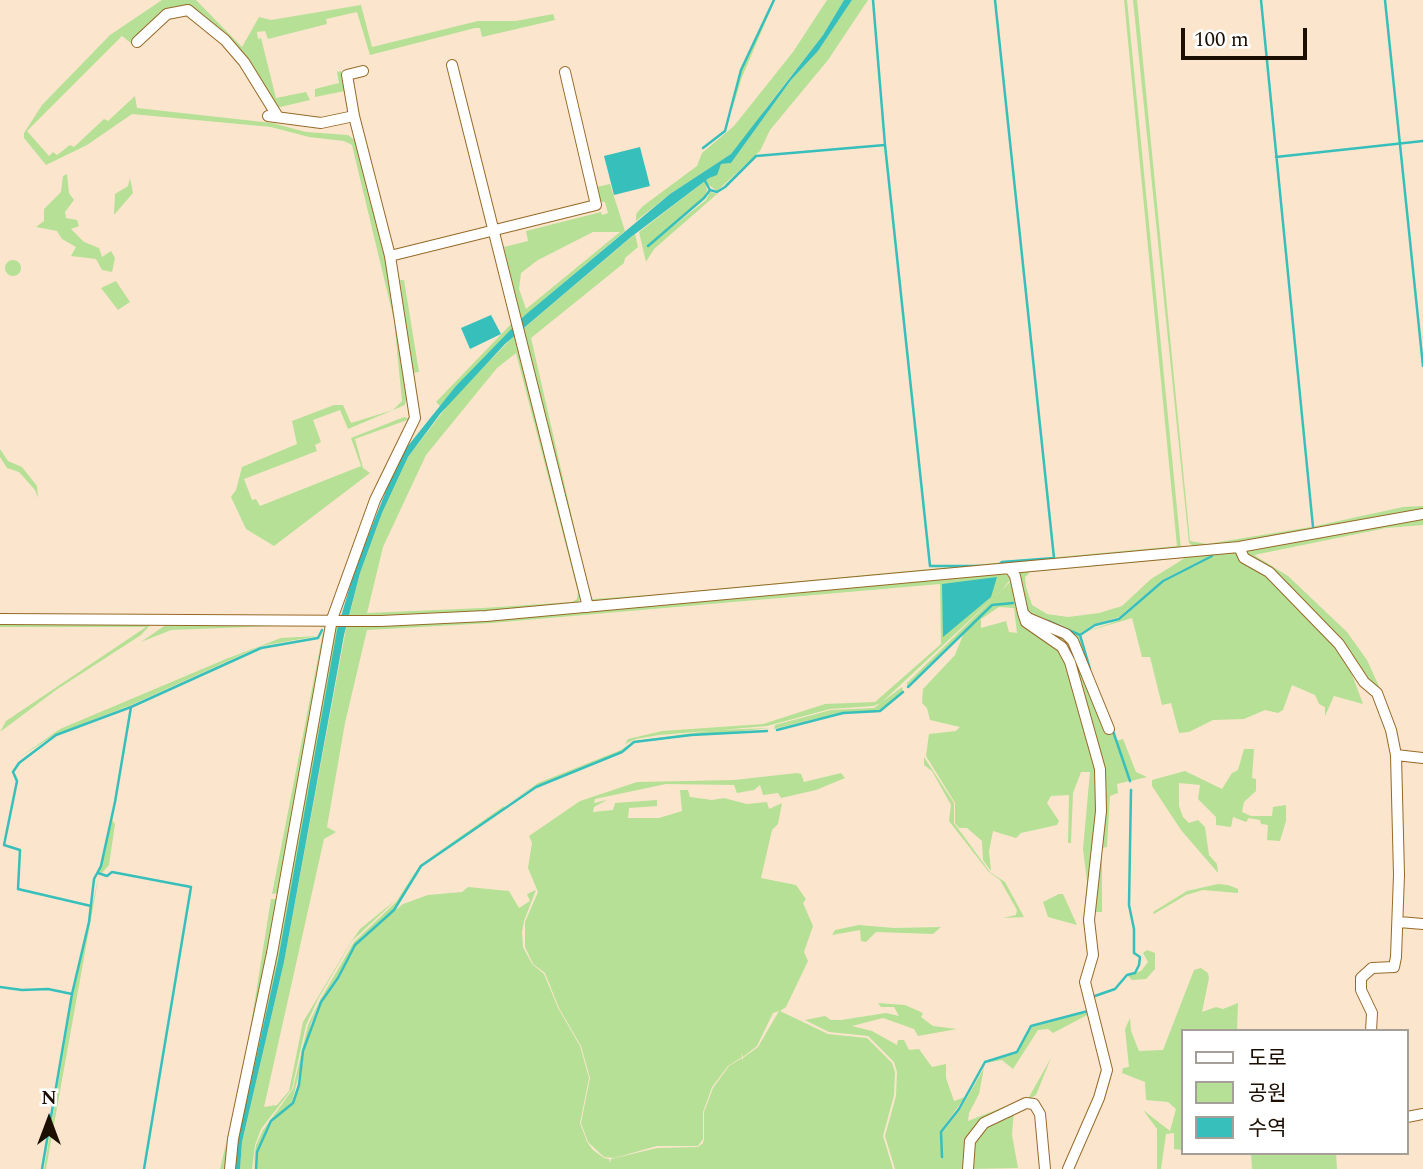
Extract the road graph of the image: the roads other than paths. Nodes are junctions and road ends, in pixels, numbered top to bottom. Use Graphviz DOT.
graph roads {
  1 [pos="137,42"];
  2 [pos="452,65"];
  3 [pos="363,71"];
  4 [pos="565,72"];
  5 [pos="354,116"];
  6 [pos="496,231"];
  7 [pos="390,256"];
  8 [pos="1423,513"];
  9 [pos="1239,547"];
  10 [pos="1011,570"];
  11 [pos="588,607"];
  12 [pos="1023,613"];
  13 [pos="0,619"];
  14 [pos="335,619"];
  15 [pos="1109,729"];
  16 [pos="1396,755"];
  17 [pos="1423,758"];
  18 [pos="1398,922"];
  19 [pos="1423,924"];
  20 [pos="1371,1029"];
  21 [pos="230,1169"];
  22 [pos="968,1169"];
  23 [pos="1045,1169"];
  24 [pos="1068,1169"];
  1 -- 5 [label="street"];
  2 -- 6 [label="street"];
  3 -- 5 [label="street"];
  4 -- 6 [label="street"];
  5 -- 7 [label="street"];
  6 -- 7 [label="street"];
  6 -- 11 [label="street"];
  7 -- 14 [label="street"];
  8 -- 9 [label="street"];
  9 -- 10 [label="street"];
  9 -- 16 [label="street"];
  10 -- 11 [label="street"];
  10 -- 12 [label="street"];
  11 -- 14 [label="street"];
  12 -- 15 [label="street"];
  12 -- 24 [label="street"];
  13 -- 14 [label="street"];
  14 -- 21 [label="street"];
  16 -- 17 [label="street"];
  16 -- 18 [label="street"];
  18 -- 19 [label="street"];
  18 -- 20 [label="street"];
  22 -- 23 [label="street"];
}
